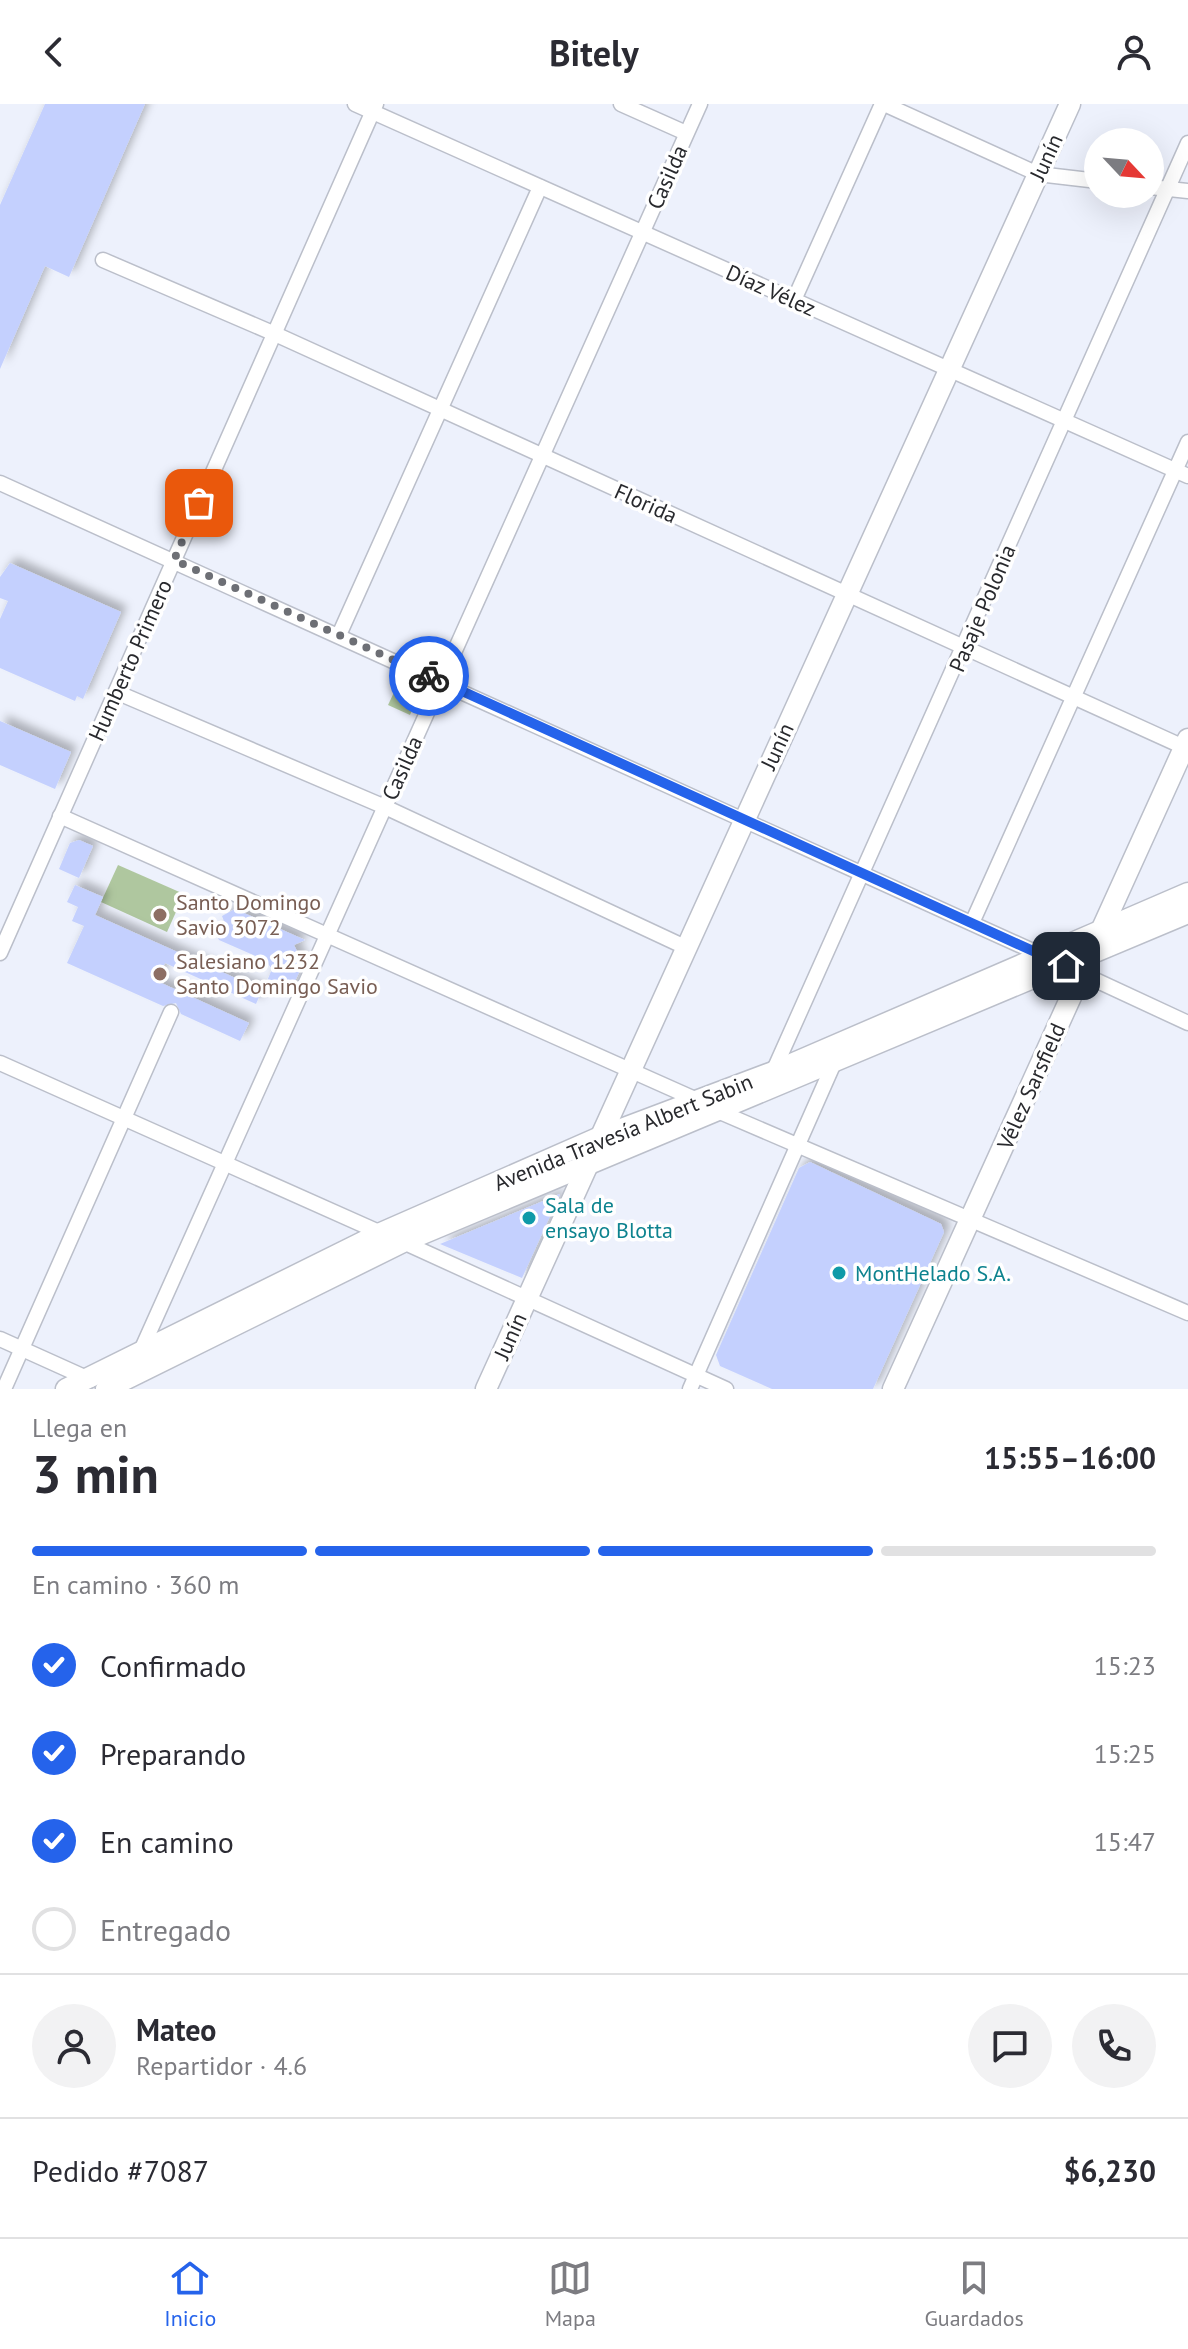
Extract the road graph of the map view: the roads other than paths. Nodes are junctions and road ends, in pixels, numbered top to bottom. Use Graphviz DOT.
graph roads {
  1 [pos="355,104"];
  2 [pos="621,104"];
  3 [pos="700,104"];
  4 [pos="883,104"];
  5 [pos="1070,104"];
  6 [pos="374,108"];
  7 [pos="686,133"];
  8 [pos="1188,143"];
  9 [pos="1038,174"];
  10 [pos="1084,179"];
  11 [pos="540,187"];
  12 [pos="1164,189"];
  13 [pos="1167,189"];
  14 [pos="1188,191"];
  15 [pos="642,232"];
  16 [pos="103,260"];
  17 [pos="794,300"];
  18 [pos="275,334"];
  19 [pos="949,369"];
  20 [pos="441,409"];
  21 [pos="1062,420"];
  22 [pos="1188,442"];
  23 [pos="543,456"];
  24 [pos="1181,473"];
  25 [pos="0,483"];
  26 [pos="174,560"];
  27 [pos="847,594"];
  28 [pos="339,635"];
  29 [pos="965,648"];
  30 [pos="441,681"];
  31 [pos="116,692"];
  32 [pos="1074,697"];
  33 [pos="1187,745"];
  34 [pos="385,807"];
  35 [pos="60,816"];
  36 [pos="743,819"];
  37 [pos="862,873"];
  38 [pos="1188,893"];
  39 [pos="0,909"];
  40 [pos="1188,913"];
  41 [pos="16,916"];
  42 [pos="972,923"];
  43 [pos="1100,931"];
  44 [pos="327,935"];
  45 [pos="685,947"];
  46 [pos="0,953"];
  47 [pos="1044,956"];
  48 [pos="1079,964"];
  49 [pos="171,1012"];
  50 [pos="1188,1023"];
  51 [pos="0,1063"];
  52 [pos="834,1063"];
  53 [pos="630,1070"];
  54 [pos="773,1072"];
  55 [pos="697,1100"];
  56 [pos="720,1112"];
  57 [pos="123,1119"];
  58 [pos="600,1137"];
  59 [pos="797,1146"];
  60 [pos="225,1163"];
  61 [pos="586,1167"];
  62 [pos="971,1219"];
  63 [pos="381,1233"];
  64 [pos="403,1242"];
  65 [pos="527,1299"];
  66 [pos="1188,1313"];
  67 [pos="0,1339"];
  68 [pos="23,1349"];
  69 [pos="141,1351"];
  70 [pos="86,1378"];
  71 [pos="693,1382"];
  72 [pos="116,1386"];
  73 [pos="4,1389"];
  74 [pos="66,1389"];
  75 [pos="486,1389"];
  76 [pos="726,1389"];
  77 [pos="893,1389"];
  1 -- 6 [label="street, Díaz Vélez"];
  2 -- 7 [label="street"];
  3 -- 7 [label="street, Casilda"];
  4 -- 9 [label="street"];
  4 -- 17 [label="street"];
  5 -- 9 [label="main road, Junín"];
  6 -- 11 [label="street, Díaz Vélez"];
  6 -- 18 [label="street, Humberto Primero"];
  7 -- 15 [label="street, Casilda"];
  8 -- 13 [label="street, Pasaje Polonia"];
  9 -- 10 [label="street"];
  9 -- 19 [label="main road, Junín"];
  11 -- 15 [label="street, Díaz Vélez"];
  11 -- 20 [label="street"];
  12 -- 13 [label="street"];
  13 -- 14 [label="street"];
  13 -- 21 [label="street, Pasaje Polonia"];
  15 -- 17 [label="street, Díaz Vélez"];
  15 -- 23 [label="street, Casilda"];
  16 -- 18 [label="street, Florida"];
  17 -- 19 [label="street, Díaz Vélez"];
  18 -- 20 [label="street, Florida"];
  18 -- 26 [label="street, Humberto Primero"];
  19 -- 21 [label="street, Díaz Vélez"];
  19 -- 27 [label="main road, Junín"];
  20 -- 23 [label="street, Florida"];
  20 -- 28 [label="street"];
  21 -- 24 [label="street, Díaz Vélez"];
  21 -- 29 [label="street, Pasaje Polonia"];
  22 -- 24 [label="street"];
  23 -- 27 [label="street, Florida"];
  23 -- 30 [label="street, Casilda"];
  24 -- 32 [label="street"];
  25 -- 26 [label="street"];
  26 -- 28 [label="street"];
  26 -- 31 [label="street, Humberto Primero"];
  27 -- 29 [label="street, Florida"];
  27 -- 36 [label="main road, Junín"];
  28 -- 30 [label="street"];
  29 -- 32 [label="street, Florida"];
  29 -- 37 [label="street, Pasaje Polonia"];
  30 -- 34 [label="street, Casilda"];
  30 -- 36 [label="street"];
  31 -- 34 [label="street"];
  31 -- 35 [label="street, Humberto Primero"];
  32 -- 33 [label="street, Florida"];
  32 -- 42 [label="street"];
  33 -- 43 [label="main road, Vélez Sarsfield"];
  34 -- 44 [label="street, Casilda"];
  34 -- 45 [label="street"];
  35 -- 41 [label="street, Humberto Primero"];
  35 -- 44 [label="street"];
  36 -- 37 [label="street"];
  36 -- 45 [label="main road, Junín"];
  37 -- 42 [label="street"];
  37 -- 54 [label="street, Pasaje Polonia"];
  38 -- 43 [label="main road, Avenida Travesía Albert Sabin"];
  39 -- 41 [label="street"];
  40 -- 48 [label="main road, Avenida Travesía Albert Sabin"];
  41 -- 46 [label="street, Humberto Primero"];
  42 -- 47 [label="street"];
  43 -- 47 [label="main road, Avenida Travesía Albert Sabin"];
  43 -- 48 [label="main road, Vélez Sarsfield"];
  44 -- 53 [label="street"];
  44 -- 60 [label="street, Casilda"];
  45 -- 53 [label="main road, Junín"];
  47 -- 48 [label="street"];
  47 -- 54 [label="main road, Avenida Travesía Albert Sabin"];
  48 -- 50 [label="street"];
  48 -- 52 [label="main road, Avenida Travesía Albert Sabin"];
  48 -- 62 [label="main road, Vélez Sarsfield"];
  49 -- 57 [label="street"];
  51 -- 57 [label="street"];
  52 -- 56 [label="main road, Avenida Travesía Albert Sabin"];
  52 -- 59 [label="street"];
  53 -- 55 [label="street"];
  53 -- 58 [label="main road, Junín"];
  54 -- 55 [label="main road, Avenida Travesía Albert Sabin"];
  55 -- 58 [label="main road, Avenida Travesía Albert Sabin"];
  56 -- 59 [label="street"];
  56 -- 61 [label="main road, Avenida Travesía Albert Sabin"];
  57 -- 60 [label="street"];
  57 -- 68 [label="street"];
  58 -- 61 [label="main road, Junín"];
  58 -- 63 [label="main road, Avenida Travesía Albert Sabin"];
  59 -- 62 [label="street"];
  59 -- 71 [label="street"];
  60 -- 63 [label="street"];
  60 -- 69 [label="street, Casilda"];
  61 -- 64 [label="main road, Avenida Travesía Albert Sabin"];
  61 -- 65 [label="main road, Junín"];
  62 -- 66 [label="street"];
  62 -- 77 [label="main road, Vélez Sarsfield"];
  63 -- 69 [label="main road, Avenida Travesía Albert Sabin"];
  64 -- 65 [label="street"];
  64 -- 72 [label="main road, Avenida Travesía Albert Sabin"];
  65 -- 71 [label="street"];
  65 -- 75 [label="main road, Junín"];
  67 -- 68 [label="street"];
  68 -- 70 [label="street"];
  68 -- 73 [label="street"];
  69 -- 70 [label="main road, Avenida Travesía Albert Sabin"];
  69 -- 72 [label="street, Casilda"];
  70 -- 72 [label="street"];
  70 -- 74 [label="main road, Avenida Travesía Albert Sabin"];
  71 -- 76 [label="street"];
}
